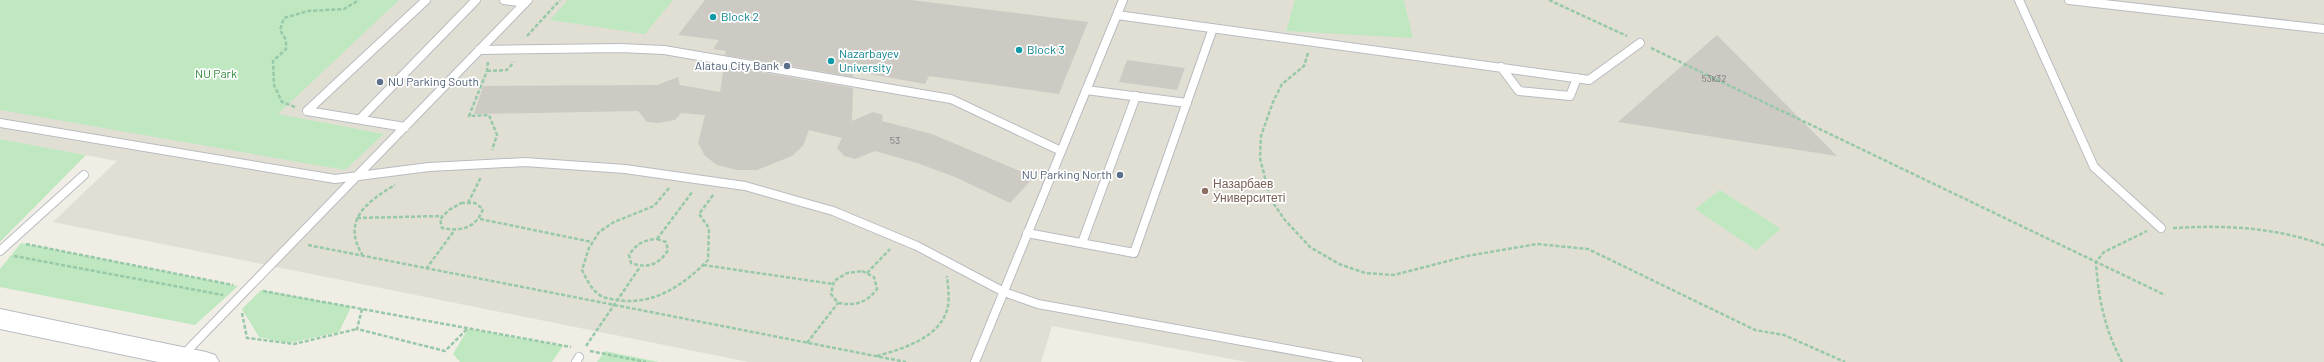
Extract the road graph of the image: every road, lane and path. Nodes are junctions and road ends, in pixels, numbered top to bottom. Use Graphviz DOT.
graph roads {
  1 [pos="359,0"];
  2 [pos="426,0"];
  3 [pos="476,0"];
  4 [pos="504,0"];
  5 [pos="560,0"];
  6 [pos="1123,0"];
  7 [pos="1549,0"];
  8 [pos="2019,0"];
  9 [pos="2069,0"];
  10 [pos="526,2"];
  11 [pos="1117,15"];
  12 [pos="1213,28"];
  13 [pos="2324,29"];
  14 [pos="1312,42"];
  15 [pos="1640,43"];
  16 [pos="479,50"];
  17 [pos="512,50"];
  18 [pos="1501,68"];
  19 [pos="487,71"];
  20 [pos="1577,78"];
  21 [pos="1086,90"];
  22 [pos="1136,96"];
  23 [pos="1187,103"];
  24 [pos="307,111"];
  25 [pos="360,119"];
  26 [pos="0,123"];
  27 [pos="406,127"];
  28 [pos="1061,151"];
  29 [pos="488,165"];
  30 [pos="84,176"];
  31 [pos="359,176"];
  32 [pos="678,176"];
  33 [pos="702,180"];
  34 [pos="400,183"];
  35 [pos="722,183"];
  36 [pos="468,203"];
  37 [pos="442,216"];
  38 [pos="357,218"];
  39 [pos="480,219"];
  40 [pos="2160,228"];
  41 [pos="454,231"];
  42 [pos="1027,233"];
  43 [pos="657,239"];
  44 [pos="900,239"];
  45 [pos="12,241"];
  46 [pos="592,242"];
  47 [pos="294,243"];
  48 [pos="1082,243"];
  49 [pos="2324,245"];
  50 [pos="0,251"];
  51 [pos="11,255"];
  52 [pos="364,257"];
  53 [pos="946,261"];
  54 [pos="2096,262"];
  55 [pos="703,265"];
  56 [pos="640,267"];
  57 [pos="426,269"];
  58 [pos="867,273"];
  59 [pos="833,284"];
  60 [pos="248,288"];
  61 [pos="1004,292"];
  62 [pos="2165,295"];
  63 [pos="239,298"];
  64 [pos="618,299"];
  65 [pos="838,303"];
  66 [pos="615,304"];
  67 [pos="362,309"];
  68 [pos="0,319"];
  69 [pos="468,328"];
  70 [pos="357,329"];
  71 [pos="807,342"];
  72 [pos="580,356"];
  73 [pos="877,356"];
  74 [pos="181,357"];
  75 [pos="206,362"];
  76 [pos="646,362"];
  77 [pos="906,362"];
  78 [pos="975,362"];
  79 [pos="1358,362"];
  80 [pos="1845,362"];
  81 [pos="2122,362"];
  1 -- 24 [label="path"];
  2 -- 24 [label="lane"];
  3 -- 25 [label="lane"];
  4 -- 10 [label="lane"];
  5 -- 17 [label="path"];
  6 -- 11 [label="lane"];
  7 -- 15 [label="path"];
  8 -- 40 [label="lane"];
  9 -- 13 [label="lane"];
  10 -- 16 [label="lane"];
  11 -- 12 [label="lane"];
  11 -- 21 [label="lane"];
  12 -- 14 [label="lane"];
  12 -- 23 [label="lane"];
  14 -- 18 [label="lane"];
  14 -- 80 [label="path"];
  15 -- 20 [label="lane"];
  15 -- 54 [label="path"];
  16 -- 17 [label="lane"];
  16 -- 27 [label="lane"];
  17 -- 28 [label="lane"];
  18 -- 20 [label="lane"];
  18 -- 20 [label="lane"];
  19 -- 29 [label="path"];
  21 -- 22 [label="lane"];
  21 -- 28 [label="lane"];
  22 -- 23 [label="lane"];
  22 -- 48 [label="lane"];
  23 -- 48 [label="lane"];
  24 -- 25 [label="lane"];
  25 -- 27 [label="lane"];
  26 -- 31 [label="lane"];
  27 -- 31 [label="lane"];
  28 -- 42 [label="lane"];
  29 -- 31 [label="lane"];
  29 -- 32 [label="lane"];
  29 -- 36 [label="path"];
  30 -- 45 [label="lane"];
  31 -- 47 [label="lane"];
  32 -- 33 [label="lane"];
  32 -- 46 [label="path"];
  33 -- 35 [label="lane"];
  33 -- 43 [label="path"];
  34 -- 38 [label="path"];
  35 -- 44 [label="lane"];
  35 -- 55 [label="path"];
  36 -- 37 [label="path"];
  36 -- 39 [label="path"];
  37 -- 38 [label="path"];
  37 -- 41 [label="path"];
  38 -- 52 [label="path"];
  39 -- 41 [label="path"];
  39 -- 46 [label="path"];
  40 -- 49 [label="path"];
  40 -- 54 [label="path"];
  41 -- 57 [label="path"];
  42 -- 48 [label="lane"];
  42 -- 61 [label="lane"];
  43 -- 56 [label="path"];
  43 -- 56 [label="path"];
  44 -- 53 [label="lane"];
  44 -- 58 [label="path"];
  45 -- 50 [label="lane"];
  45 -- 60 [label="path"];
  46 -- 64 [label="path"];
  47 -- 52 [label="path"];
  47 -- 60 [label="lane"];
  51 -- 63 [label="path"];
  52 -- 57 [label="path"];
  53 -- 61 [label="lane"];
  53 -- 73 [label="path"];
  54 -- 62 [label="path"];
  54 -- 81 [label="path"];
  55 -- 59 [label="path"];
  55 -- 64 [label="path"];
  56 -- 64 [label="path"];
  57 -- 66 [label="path"];
  58 -- 59 [label="path"];
  58 -- 65 [label="path"];
  59 -- 65 [label="path"];
  60 -- 63 [label="lane"];
  60 -- 67 [label="path"];
  61 -- 78 [label="lane"];
  61 -- 79 [label="lane"];
  63 -- 70 [label="path"];
  63 -- 74 [label="lane"];
  64 -- 66 [label="path"];
  65 -- 71 [label="path"];
  66 -- 71 [label="path"];
  66 -- 72 [label="path"];
  67 -- 69 [label="path"];
  67 -- 70 [label="path"];
  68 -- 74 [label="main road"];
  69 -- 70 [label="path"];
  69 -- 72 [label="path"];
  71 -- 73 [label="path"];
  72 -- 76 [label="path"];
  73 -- 77 [label="path"];
  74 -- 75 [label="main road"];
}
